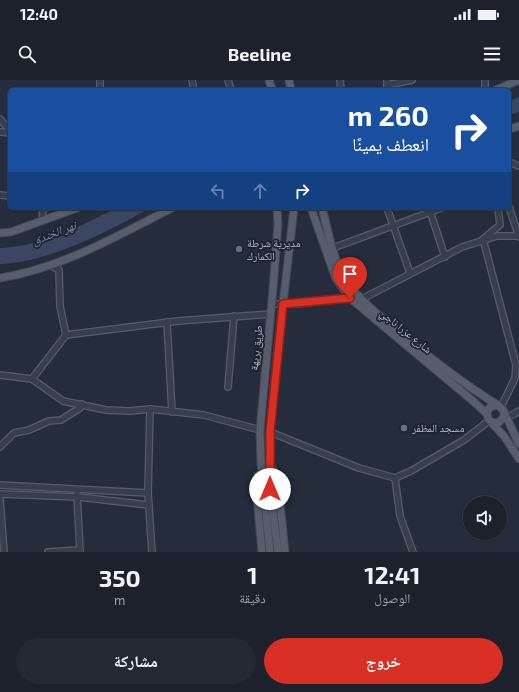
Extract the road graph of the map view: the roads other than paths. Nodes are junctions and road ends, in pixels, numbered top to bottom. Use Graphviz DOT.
graph roads {
  1 [pos="412,80"];
  2 [pos="519,80"];
  3 [pos="387,85"];
  4 [pos="501,88"];
  5 [pos="0,119"];
  6 [pos="8,129"];
  7 [pos="42,210"];
  8 [pos="72,210"];
  9 [pos="168,210"];
  10 [pos="277,210"];
  11 [pos="294,210"];
  12 [pos="312,210"];
  13 [pos="323,210"];
  14 [pos="387,210"];
  15 [pos="429,210"];
  16 [pos="498,210"];
  17 [pos="510,210"];
  18 [pos="42,222"];
  19 [pos="393,226"];
  20 [pos="518,228"];
  21 [pos="0,233"];
  22 [pos="519,237"];
  23 [pos="483,239"];
  24 [pos="333,248"];
  25 [pos="445,257"];
  26 [pos="52,266"];
  27 [pos="410,273"];
  28 [pos="0,278"];
  29 [pos="350,298"];
  30 [pos="362,298"];
  31 [pos="272,304"];
  32 [pos="283,304"];
  33 [pos="271,314"];
  34 [pos="234,316"];
  35 [pos="166,322"];
  36 [pos="66,335"];
  37 [pos="0,376"];
  38 [pos="32,379"];
  39 [pos="228,387"];
  40 [pos="82,404"];
  41 [pos="500,406"];
  42 [pos="150,410"];
  43 [pos="519,411"];
  44 [pos="172,412"];
  45 [pos="506,416"];
  46 [pos="490,419"];
  47 [pos="260,430"];
  48 [pos="270,432"];
  49 [pos="517,434"];
  50 [pos="519,444"];
  51 [pos="0,448"];
  52 [pos="519,459"];
  53 [pos="270,462"];
  54 [pos="261,463"];
  55 [pos="395,478"];
  56 [pos="0,485"];
  57 [pos="77,489"];
  58 [pos="267,489"];
  59 [pos="148,493"];
  60 [pos="0,494"];
  61 [pos="78,497"];
  62 [pos="0,499"];
  63 [pos="149,505"];
  64 [pos="80,551"];
  65 [pos="4,552"];
  66 [pos="48,552"];
  67 [pos="152,552"];
  68 [pos="262,552"];
  69 [pos="270,552"];
  70 [pos="278,552"];
  71 [pos="285,552"];
  72 [pos="413,552"];
  1 -- 3 [label="street"];
  2 -- 4 [label="main road"];
  5 -- 6 [label="street"];
  7 -- 18 [label="street"];
  8 -- 18 [label="main road"];
  9 -- 26 [label="main road"];
  10 -- 31 [label="main road, طريق بريهة"];
  11 -- 32 [label="main road, طريق بريهة"];
  12 -- 29 [label="main road, شارع عزرا ناجي"];
  13 -- 24 [label="main road, شارع عزرا ناجي"];
  14 -- 19 [label="street"];
  15 -- 19 [label="street"];
  15 -- 25 [label="street"];
  16 -- 23 [label="street"];
  17 -- 20 [label="street"];
  18 -- 21 [label="main road"];
  19 -- 24 [label="street"];
  19 -- 27 [label="street"];
  20 -- 22 [label="street"];
  22 -- 23 [label="street"];
  23 -- 25 [label="street"];
  23 -- 41 [label="street"];
  24 -- 30 [label="main road, شارع عزرا ناجي"];
  25 -- 27 [label="street"];
  26 -- 28 [label="main road"];
  26 -- 36 [label="street"];
  27 -- 30 [label="street"];
  29 -- 32 [label="street"];
  29 -- 46 [label="main road, شارع عزرا ناجي"];
  30 -- 41 [label="main road, شارع عزرا ناجي"];
  31 -- 32 [label="street"];
  31 -- 33 [label="main road, طريق بريهة"];
  32 -- 48 [label="main road, طريق بريهة"];
  33 -- 34 [label="street"];
  33 -- 47 [label="main road, طريق بريهة"];
  34 -- 35 [label="street"];
  34 -- 39 [label="street"];
  35 -- 36 [label="street"];
  35 -- 44 [label="street"];
  36 -- 38 [label="street"];
  37 -- 38 [label="street"];
  38 -- 40 [label="street"];
  40 -- 42 [label="street"];
  40 -- 51 [label="street"];
  41 -- 45 [label="main road"];
  41 -- 46 [label="main road"];
  42 -- 44 [label="street"];
  42 -- 59 [label="street"];
  43 -- 45 [label="street"];
  44 -- 47 [label="street"];
  45 -- 46 [label="main road"];
  45 -- 49 [label="main road"];
  46 -- 52 [label="main road, شارع عزرا ناجي"];
  46 -- 55 [label="street"];
  47 -- 54 [label="main road, طريق بريهة"];
  48 -- 53 [label="main road, طريق بريهة"];
  48 -- 55 [label="street"];
  49 -- 50 [label="main road"];
  53 -- 58 [label="main road, طريق بريهة"];
  53 -- 71 [label="main road"];
  54 -- 58 [label="main road, طريق بريهة"];
  54 -- 68 [label="main road"];
  55 -- 72 [label="street"];
  56 -- 57 [label="street"];
  57 -- 59 [label="street"];
  57 -- 61 [label="street"];
  58 -- 69 [label="main road"];
  58 -- 70 [label="main road"];
  59 -- 63 [label="street"];
  60 -- 61 [label="street"];
  61 -- 63 [label="street"];
  61 -- 64 [label="street"];
  62 -- 65 [label="street"];
  63 -- 67 [label="street"];
  64 -- 66 [label="street"];
}
